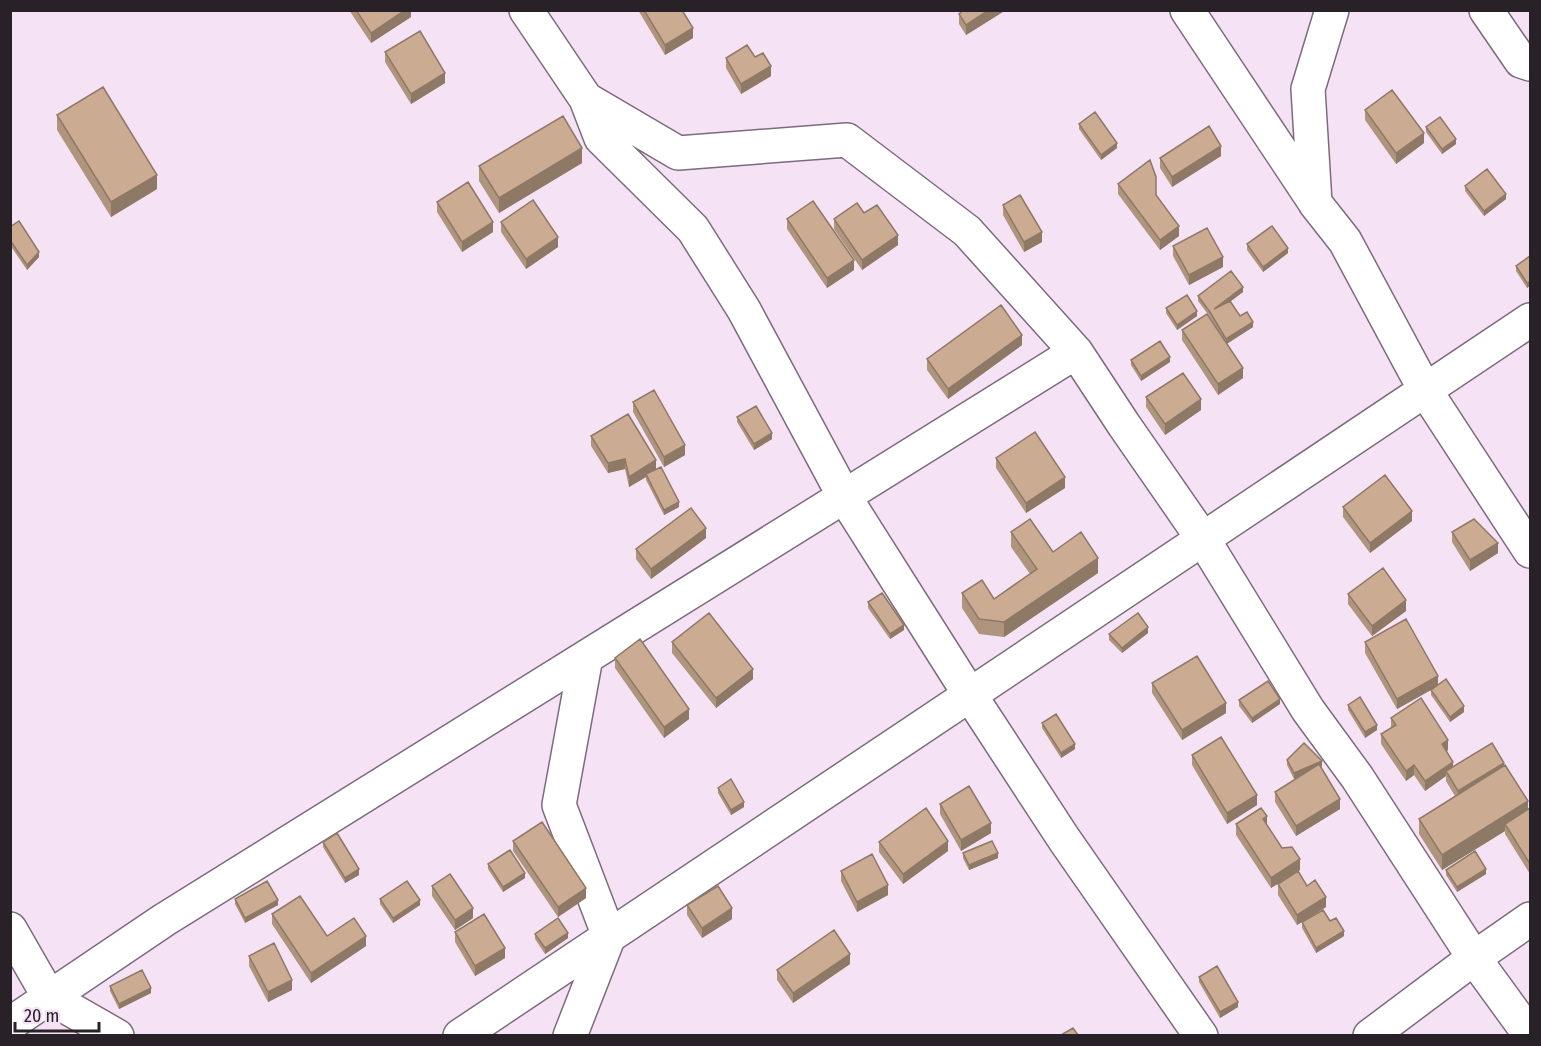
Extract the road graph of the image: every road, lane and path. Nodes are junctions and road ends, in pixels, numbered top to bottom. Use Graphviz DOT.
graph roads {
  1 [pos="526,10"];
  2 [pos="1187,10"];
  3 [pos="1332,10"];
  4 [pos="1486,10"];
  5 [pos="1527,66"];
  6 [pos="586,99"];
  7 [pos="1315,203"];
  8 [pos="1530,320"];
  9 [pos="1076,352"];
  10 [pos="1425,390"];
  11 [pos="844,496"];
  12 [pos="1203,539"];
  13 [pos="1530,551"];
  14 [pos="586,657"];
  15 [pos="970,695"];
  16 [pos="1530,919"];
  17 [pos="10,929"];
  18 [pos="609,936"];
  19 [pos="1474,958"];
  20 [pos="49,998"];
  21 [pos="10,1023"];
  22 [pos="117,1035"];
  23 [pos="460,1035"];
  24 [pos="570,1035"];
  25 [pos="1201,1035"];
  26 [pos="1370,1035"];
  27 [pos="1530,1035"];
  1 -- 6 [label="street"];
  2 -- 7 [label="street"];
  3 -- 7 [label="street"];
  4 -- 5 [label="street"];
  6 -- 9 [label="street"];
  6 -- 11 [label="street"];
  7 -- 10 [label="street"];
  8 -- 10 [label="street"];
  9 -- 11 [label="street"];
  9 -- 12 [label="street"];
  10 -- 12 [label="street"];
  10 -- 13 [label="street"];
  11 -- 14 [label="street"];
  11 -- 15 [label="street"];
  12 -- 15 [label="street"];
  12 -- 19 [label="street"];
  14 -- 18 [label="street"];
  14 -- 20 [label="street"];
  15 -- 18 [label="street"];
  15 -- 25 [label="street"];
  16 -- 19 [label="street"];
  17 -- 20 [label="street"];
  18 -- 23 [label="street"];
  18 -- 24 [label="street"];
  19 -- 26 [label="street"];
  19 -- 27 [label="street"];
  20 -- 21 [label="street"];
  20 -- 22 [label="street"];
}
